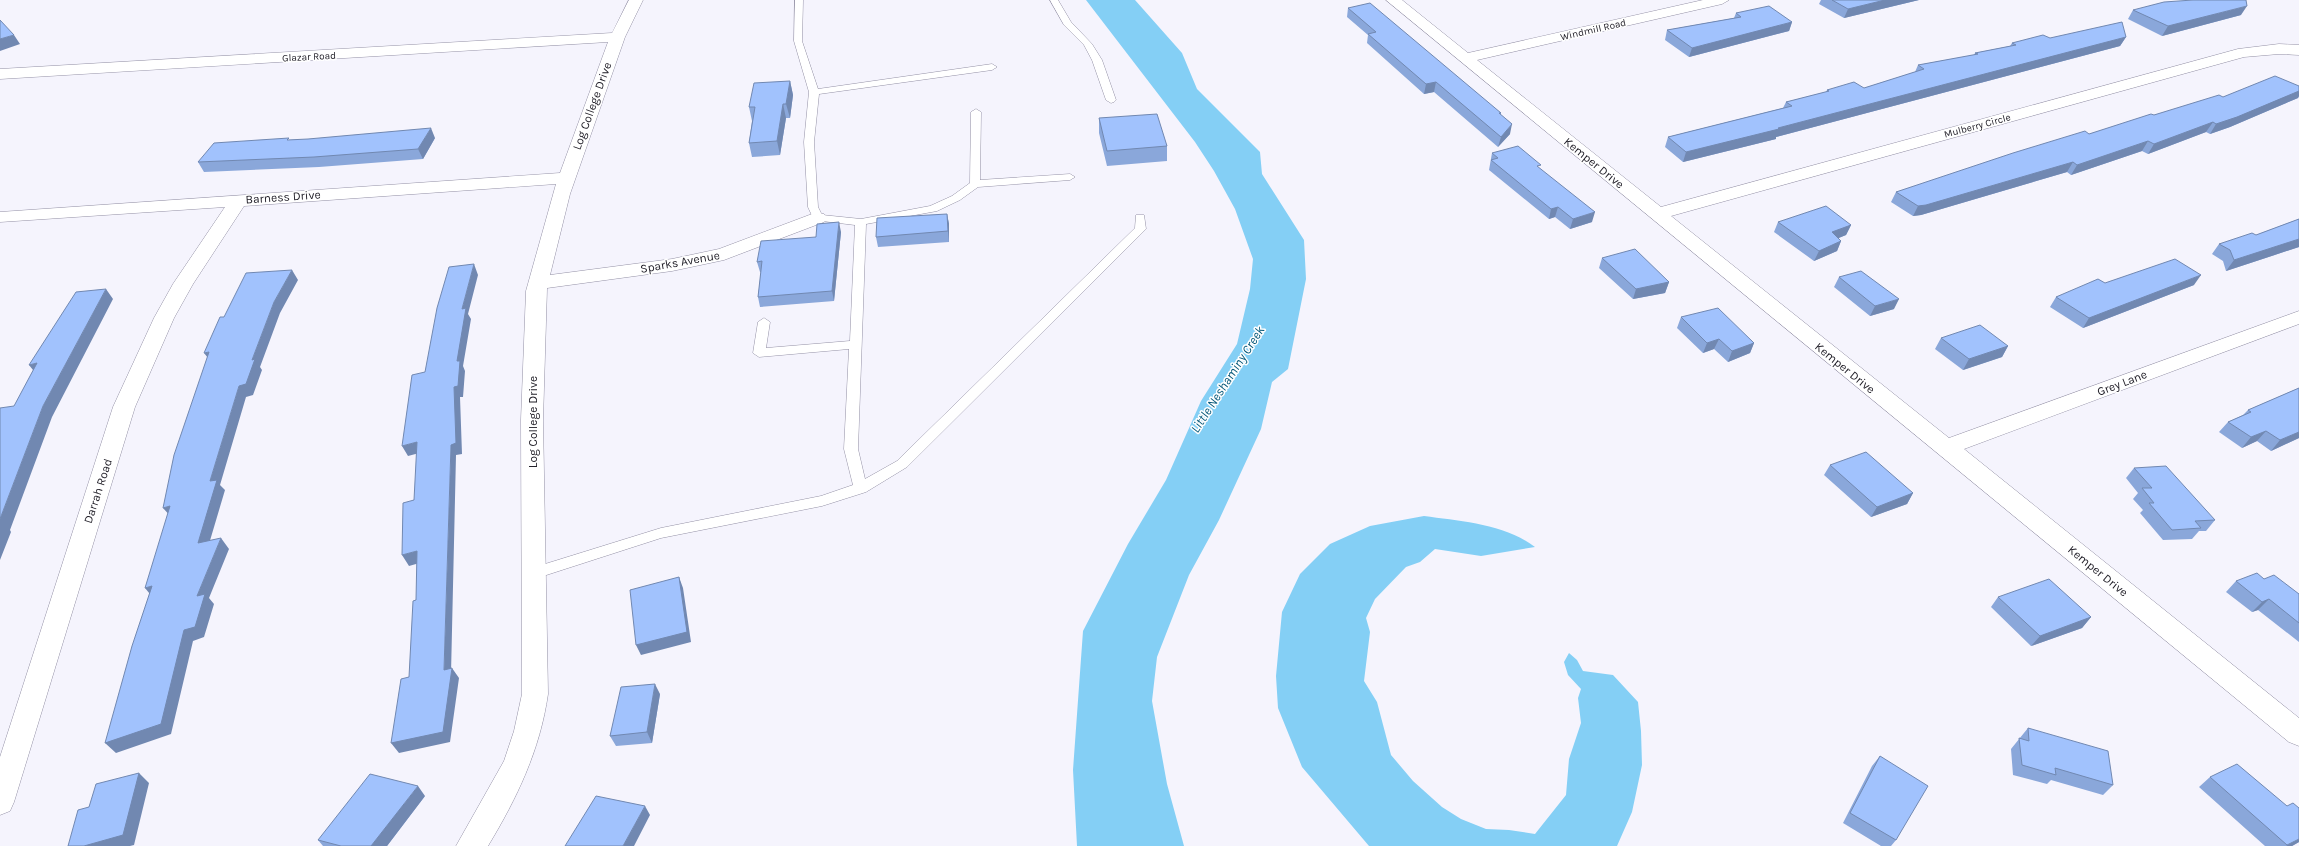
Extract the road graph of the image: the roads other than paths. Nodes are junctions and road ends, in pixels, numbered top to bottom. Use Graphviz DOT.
graph roads {
  1 [pos="636,0"];
  2 [pos="799,0"];
  3 [pos="1054,0"];
  4 [pos="1393,0"];
  5 [pos="1722,0"];
  6 [pos="617,37"];
  7 [pos="2299,50"];
  8 [pos="1464,58"];
  9 [pos="992,67"];
  10 [pos="0,74"];
  11 [pos="814,92"];
  12 [pos="1111,100"];
  13 [pos="976,112"];
  14 [pos="1070,177"];
  15 [pos="567,178"];
  16 [pos="975,184"];
  17 [pos="238,200"];
  18 [pos="1656,214"];
  19 [pos="0,217"];
  20 [pos="1140,217"];
  21 [pos="818,218"];
  22 [pos="861,222"];
  23 [pos="537,283"];
  24 [pos="2299,317"];
  25 [pos="764,322"];
  26 [pos="855,345"];
  27 [pos="1944,448"];
  28 [pos="861,488"];
  29 [pos="534,573"];
  30 [pos="2299,734"];
  31 [pos="0,802"];
  32 [pos="471,846"];
  1 -- 6 [label="street, Log College Drive"];
  2 -- 11 [label="lane"];
  3 -- 12 [label="lane"];
  4 -- 8 [label="street, Kemper Drive"];
  5 -- 8 [label="street, Windmill Road"];
  6 -- 10 [label="street, Glazar Road"];
  6 -- 15 [label="street, Log College Drive"];
  7 -- 18 [label="street, Mulberry Circle"];
  8 -- 18 [label="street, Kemper Drive"];
  9 -- 11 [label="lane"];
  11 -- 21 [label="lane"];
  13 -- 16 [label="lane"];
  14 -- 16 [label="lane"];
  15 -- 17 [label="street, Barness Drive"];
  15 -- 23 [label="street, Log College Drive"];
  16 -- 22 [label="lane"];
  17 -- 19 [label="street, Barness Drive"];
  17 -- 31 [label="street, Darrah Road"];
  18 -- 27 [label="street, Kemper Drive"];
  20 -- 28 [label="lane"];
  21 -- 22 [label="lane"];
  21 -- 23 [label="street, Sparks Avenue"];
  22 -- 26 [label="lane"];
  23 -- 29 [label="street, Log College Drive"];
  24 -- 27 [label="street, Grey Lane"];
  25 -- 26 [label="lane"];
  26 -- 28 [label="lane"];
  27 -- 30 [label="street, Kemper Drive"];
  28 -- 29 [label="lane"];
  29 -- 32 [label="street, Log College Drive"];
}
